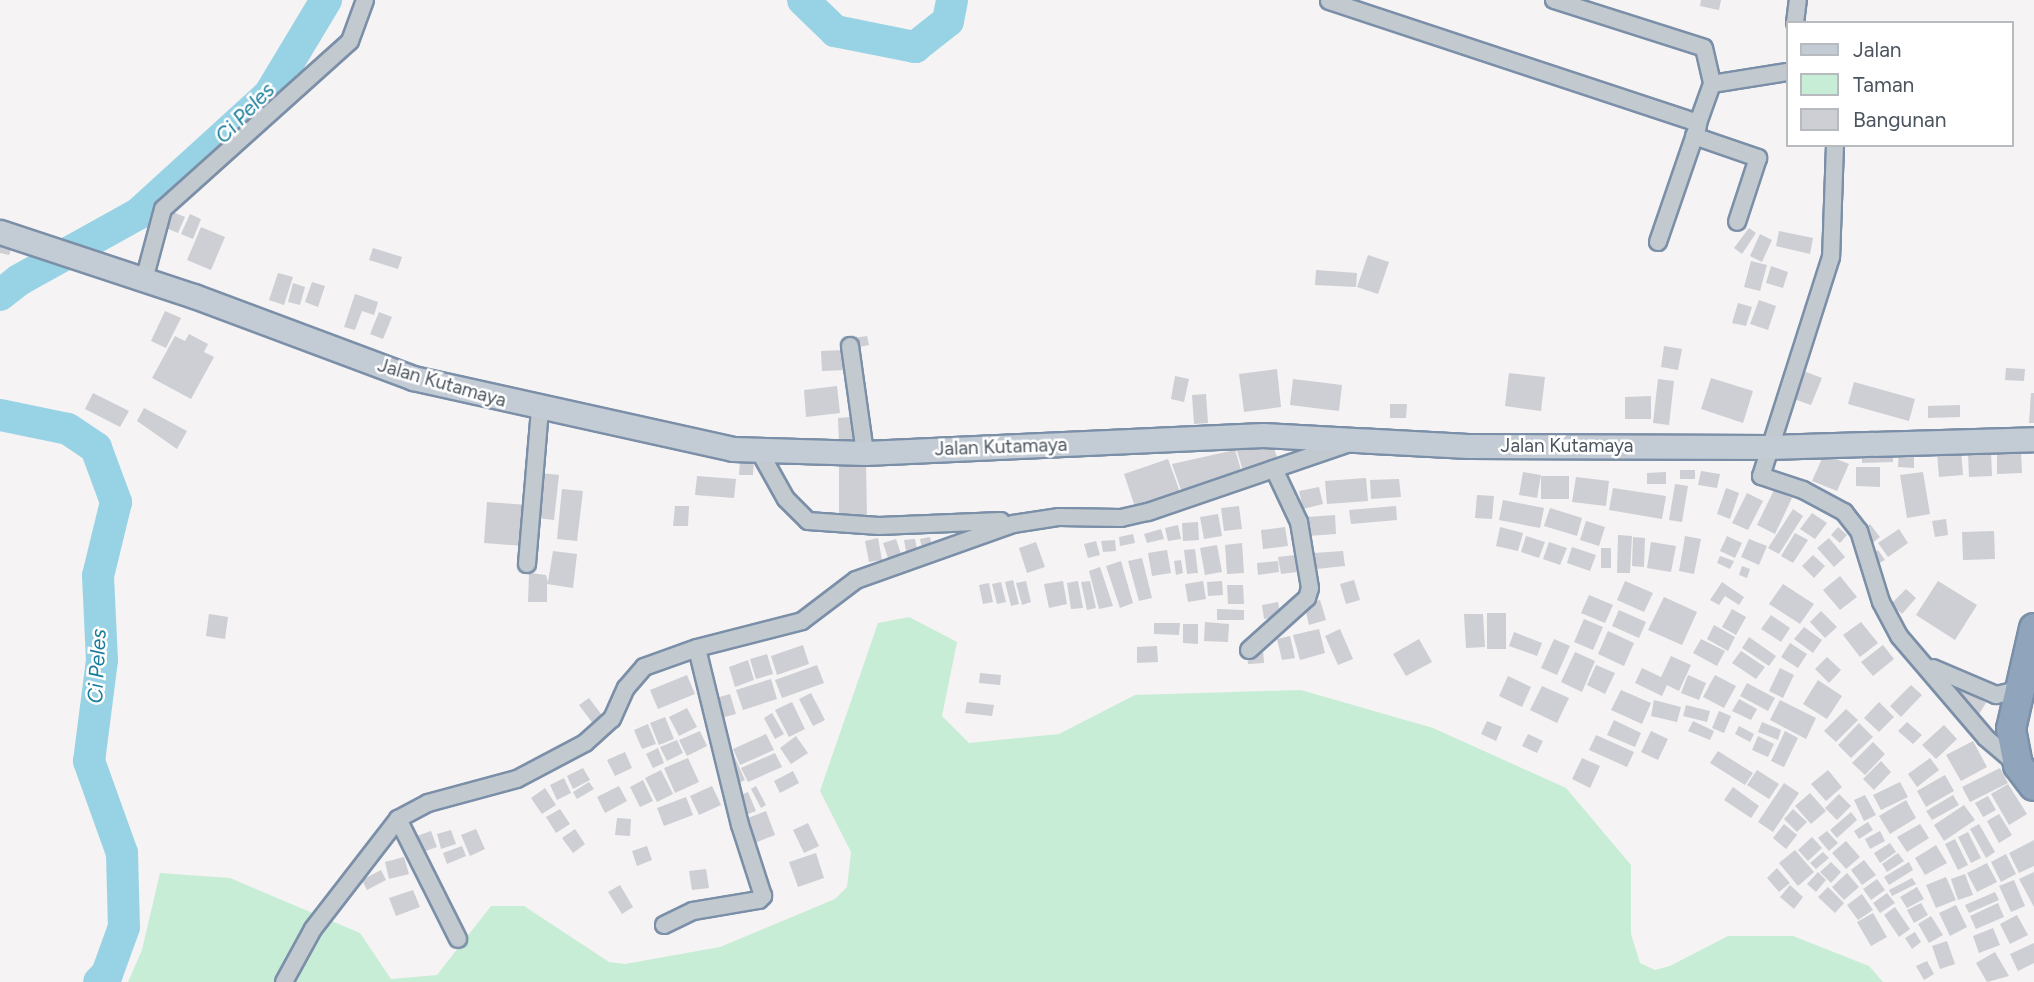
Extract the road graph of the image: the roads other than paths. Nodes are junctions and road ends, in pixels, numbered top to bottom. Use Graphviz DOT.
graph roads {
  1 [pos="365,0"];
  2 [pos="1554,0"];
  3 [pos="1798,0"];
  4 [pos="1329,1"];
  5 [pos="1795,21"];
  6 [pos="1786,72"];
  7 [pos="1712,84"];
  8 [pos="1696,129"];
  9 [pos="1835,147"];
  10 [pos="1737,222"];
  11 [pos="4,234"];
  12 [pos="1658,242"];
  13 [pos="144,280"];
  14 [pos="850,346"];
  15 [pos="540,410"];
  16 [pos="1362,438"];
  17 [pos="2034,439"];
  18 [pos="1769,447"];
  19 [pos="758,449"];
  20 [pos="865,453"];
  21 [pos="1274,469"];
  22 [pos="1035,518"];
  23 [pos="527,564"];
  24 [pos="2034,628"];
  25 [pos="697,648"];
  26 [pos="1249,650"];
  27 [pos="1922,661"];
  28 [pos="2018,690"];
  29 [pos="2026,775"];
  30 [pos="398,819"];
  31 [pos="664,925"];
  32 [pos="458,939"];
  33 [pos="284,982"];
  1 -- 13 [label="street"];
  2 -- 7 [label="street"];
  3 -- 5 [label="street"];
  4 -- 8 [label="street"];
  6 -- 7 [label="street"];
  7 -- 8 [label="street"];
  8 -- 10 [label="street"];
  8 -- 12 [label="street"];
  9 -- 18 [label="street"];
  11 -- 13 [label="main road, Jalan Kutamaya"];
  13 -- 15 [label="main road, Jalan Kutamaya"];
  14 -- 20 [label="street"];
  15 -- 19 [label="main road, Jalan Kutamaya"];
  15 -- 23 [label="street"];
  16 -- 18 [label="main road, Jalan Kutamaya"];
  16 -- 20 [label="main road, Jalan Kutamaya"];
  16 -- 21 [label="street"];
  17 -- 18 [label="main road, Jalan Kutamaya"];
  18 -- 27 [label="street"];
  19 -- 20 [label="main road, Jalan Kutamaya"];
  19 -- 22 [label="street"];
  21 -- 22 [label="street"];
  21 -- 26 [label="street"];
  22 -- 25 [label="street"];
  24 -- 28 [label="highway"];
  25 -- 30 [label="street"];
  25 -- 31 [label="street"];
  27 -- 28 [label="street"];
  27 -- 29 [label="street"];
  28 -- 29 [label="highway"];
  30 -- 32 [label="street"];
  30 -- 33 [label="street"];
}
